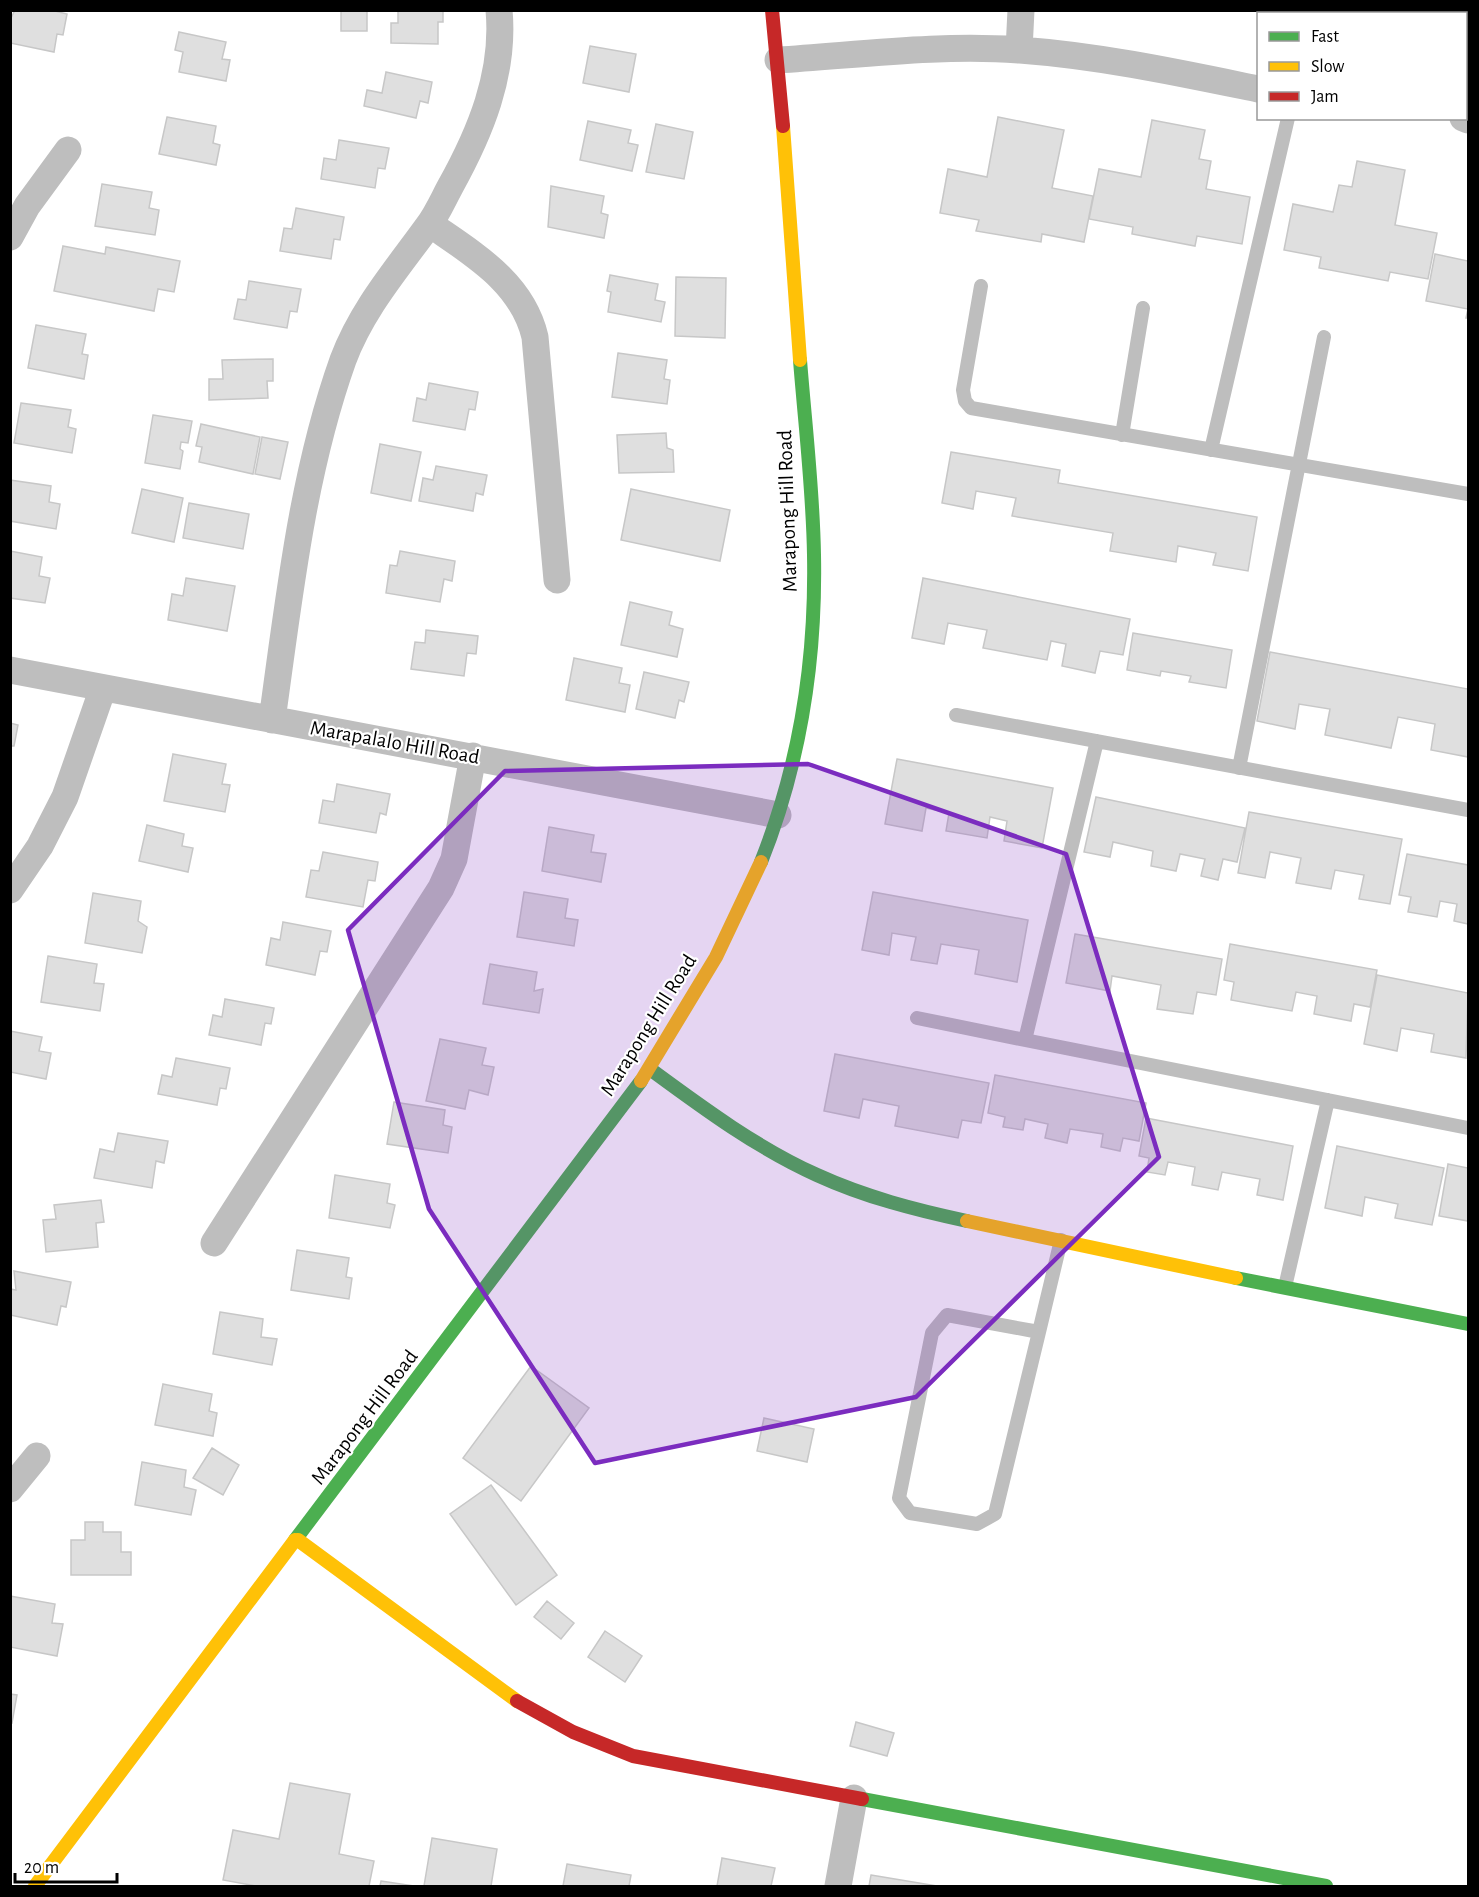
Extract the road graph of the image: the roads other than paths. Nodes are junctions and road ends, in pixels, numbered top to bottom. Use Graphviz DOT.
graph roads {
  1 [pos="771,10"];
  2 [pos="1021,10"];
  3 [pos="499,13"];
  4 [pos="1019,50"];
  5 [pos="778,60"];
  6 [pos="1257,89"];
  7 [pos="1288,120"];
  8 [pos="68,150"];
  9 [pos="430,224"];
  10 [pos="10,237"];
  11 [pos="981,286"];
  12 [pos="1143,308"];
  13 [pos="1324,337"];
  14 [pos="1122,435"];
  15 [pos="1211,450"];
  16 [pos="1298,465"];
  17 [pos="1468,494"];
  18 [pos="557,580"];
  19 [pos="10,670"];
  20 [pos="103,688"];
  21 [pos="956,716"];
  22 [pos="272,720"];
  23 [pos="1097,741"];
  24 [pos="473,756"];
  25 [pos="1239,768"];
  26 [pos="1468,810"];
  27 [pos="778,815"];
  28 [pos="10,890"];
  29 [pos="917,1018"];
  30 [pos="1026,1040"];
  31 [pos="650,1069"];
  32 [pos="1328,1100"];
  33 [pos="1468,1128"];
  34 [pos="1061,1240"];
  35 [pos="214,1243"];
  36 [pos="1284,1290"];
  37 [pos="1468,1324"];
  38 [pos="1039,1332"];
  39 [pos="37,1456"];
  40 [pos="10,1489"];
  41 [pos="297,1540"];
  42 [pos="854,1798"];
  43 [pos="35,1887"];
  44 [pos="838,1887"];
  45 [pos="1326,1887"];
  1 -- 5 [label="street, Marapong Hill Road"];
  2 -- 4 [label="street"];
  3 -- 9 [label="street"];
  4 -- 5 [label="street"];
  4 -- 6 [label="street"];
  5 -- 27 [label="street, Marapong Hill Road"];
  7 -- 15 [label="lane"];
  8 -- 10 [label="street"];
  9 -- 18 [label="street"];
  9 -- 22 [label="street"];
  11 -- 14 [label="lane"];
  12 -- 14 [label="lane"];
  13 -- 16 [label="lane"];
  14 -- 15 [label="lane"];
  15 -- 16 [label="lane"];
  16 -- 17 [label="lane"];
  16 -- 25 [label="lane"];
  19 -- 20 [label="street, Marapalalo Hill Road"];
  20 -- 22 [label="street, Marapalalo Hill Road"];
  20 -- 28 [label="street"];
  21 -- 23 [label="lane"];
  22 -- 24 [label="street, Marapalalo Hill Road"];
  23 -- 25 [label="lane"];
  23 -- 30 [label="lane"];
  24 -- 27 [label="street, Marapalalo Hill Road"];
  24 -- 35 [label="street"];
  25 -- 26 [label="lane"];
  27 -- 31 [label="street, Marapong Hill Road"];
  29 -- 30 [label="lane"];
  30 -- 32 [label="lane"];
  31 -- 34 [label="street"];
  31 -- 41 [label="street, Marapong Hill Road"];
  32 -- 33 [label="lane"];
  32 -- 36 [label="lane"];
  34 -- 36 [label="street"];
  34 -- 38 [label="lane"];
  36 -- 37 [label="street"];
  38 -- 38 [label="lane"];
  39 -- 40 [label="street"];
  41 -- 42 [label="street"];
  41 -- 43 [label="street, Marapong Hill Road"];
  42 -- 44 [label="street"];
  42 -- 45 [label="street"];
}
